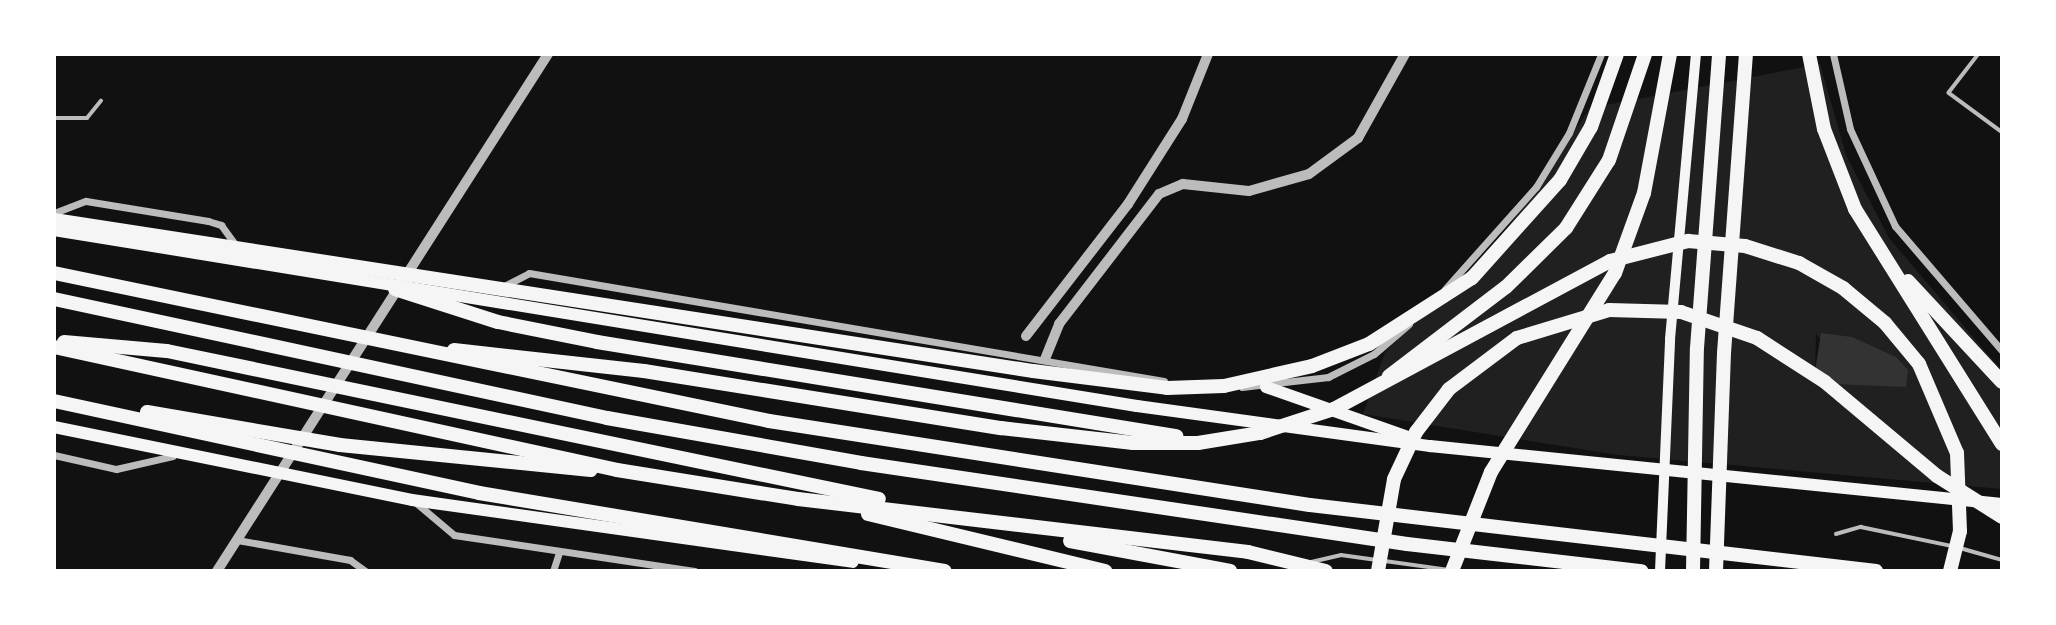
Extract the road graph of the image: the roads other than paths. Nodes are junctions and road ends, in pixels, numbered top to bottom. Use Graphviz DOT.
graph roads {
  1 [pos="548,54"];
  2 [pos="1208,54"];
  3 [pos="1405,54"];
  4 [pos="1601,54"];
  5 [pos="1618,54"];
  6 [pos="1645,54"];
  7 [pos="1670,54"];
  8 [pos="1696,54"];
  9 [pos="1719,54"];
  10 [pos="1746,54"];
  11 [pos="1809,54"];
  12 [pos="1833,54"];
  13 [pos="1979,54"];
  14 [pos="101,101"];
  15 [pos="54,118"];
  16 [pos="2002,132"];
  17 [pos="1855,209"];
  18 [pos="54,213"];
  19 [pos="54,220"];
  20 [pos="54,230"];
  21 [pos="244,265"];
  22 [pos="54,273"];
  23 [pos="401,289"];
  24 [pos="480,298"];
  25 [pos="54,299"];
  26 [pos="1026,336"];
  27 [pos="54,341"];
  28 [pos="54,348"];
  29 [pos="408,348"];
  30 [pos="2002,351"];
  31 [pos="1045,359"];
  32 [pos="2002,382"];
  33 [pos="1266,387"];
  34 [pos="54,401"];
  35 [pos="1334,409"];
  36 [pos="142,416"];
  37 [pos="1294,423"];
  38 [pos="54,427"];
  39 [pos="2002,444"];
  40 [pos="1430,446"];
  41 [pos="54,455"];
  42 [pos="173,456"];
  43 [pos="617,470"];
  44 [pos="277,474"];
  45 [pos="798,499"];
  46 [pos="412,500"];
  47 [pos="2002,504"];
  48 [pos="2002,517"];
  49 [pos="1836,534"];
  50 [pos="237,540"];
  51 [pos="559,553"];
  52 [pos="2002,560"];
  53 [pos="217,571"];
  54 [pos="365,571"];
  55 [pos="552,571"];
  56 [pos="694,571"];
  57 [pos="937,571"];
  58 [pos="945,571"];
  59 [pos="1105,571"];
  60 [pos="1230,571"];
  61 [pos="1298,571"];
  62 [pos="1326,571"];
  63 [pos="1378,571"];
  64 [pos="1454,571"];
  65 [pos="1641,571"];
  66 [pos="1660,571"];
  67 [pos="1693,571"];
  68 [pos="1716,571"];
  69 [pos="1876,571"];
  70 [pos="1950,571"];
  1 -- 23 [label="street"];
  2 -- 26 [label="street"];
  3 -- 31 [label="street"];
  4 -- 33 [label="street"];
  5 -- 19 [label="highway"];
  6 -- 35 [label="highway"];
  7 -- 64 [label="highway"];
  8 -- 66 [label="main road"];
  9 -- 67 [label="highway"];
  10 -- 68 [label="highway"];
  11 -- 17 [label="highway"];
  12 -- 30 [label="street"];
  13 -- 16 [label="lane"];
  14 -- 15 [label="lane"];
  17 -- 32 [label="highway"];
  17 -- 39 [label="highway"];
  18 -- 21 [label="street"];
  20 -- 21 [label="highway"];
  21 -- 23 [label="highway"];
  22 -- 29 [label="highway"];
  23 -- 24 [label="highway"];
  23 -- 37 [label="highway"];
  23 -- 44 [label="street"];
  24 -- 31 [label="street"];
  24 -- 40 [label="highway"];
  25 -- 65 [label="highway"];
  27 -- 60 [label="highway"];
  28 -- 43 [label="highway"];
  29 -- 37 [label="highway"];
  29 -- 69 [label="highway"];
  31 -- 33 [label="street"];
  33 -- 40 [label="highway"];
  34 -- 36 [label="highway"];
  35 -- 37 [label="highway"];
  35 -- 70 [label="highway"];
  36 -- 43 [label="highway"];
  36 -- 58 [label="highway"];
  38 -- 42 [label="highway"];
  40 -- 47 [label="highway"];
  41 -- 42 [label="street"];
  42 -- 44 [label="highway"];
  43 -- 45 [label="highway"];
  44 -- 46 [label="highway"];
  44 -- 50 [label="street"];
  45 -- 59 [label="highway"];
  45 -- 62 [label="highway"];
  46 -- 51 [label="street"];
  46 -- 57 [label="highway"];
  48 -- 63 [label="highway"];
  49 -- 52 [label="lane"];
  50 -- 53 [label="street"];
  50 -- 54 [label="street"];
  51 -- 55 [label="street"];
  51 -- 56 [label="street"];
  61 -- 64 [label="lane"];
}
